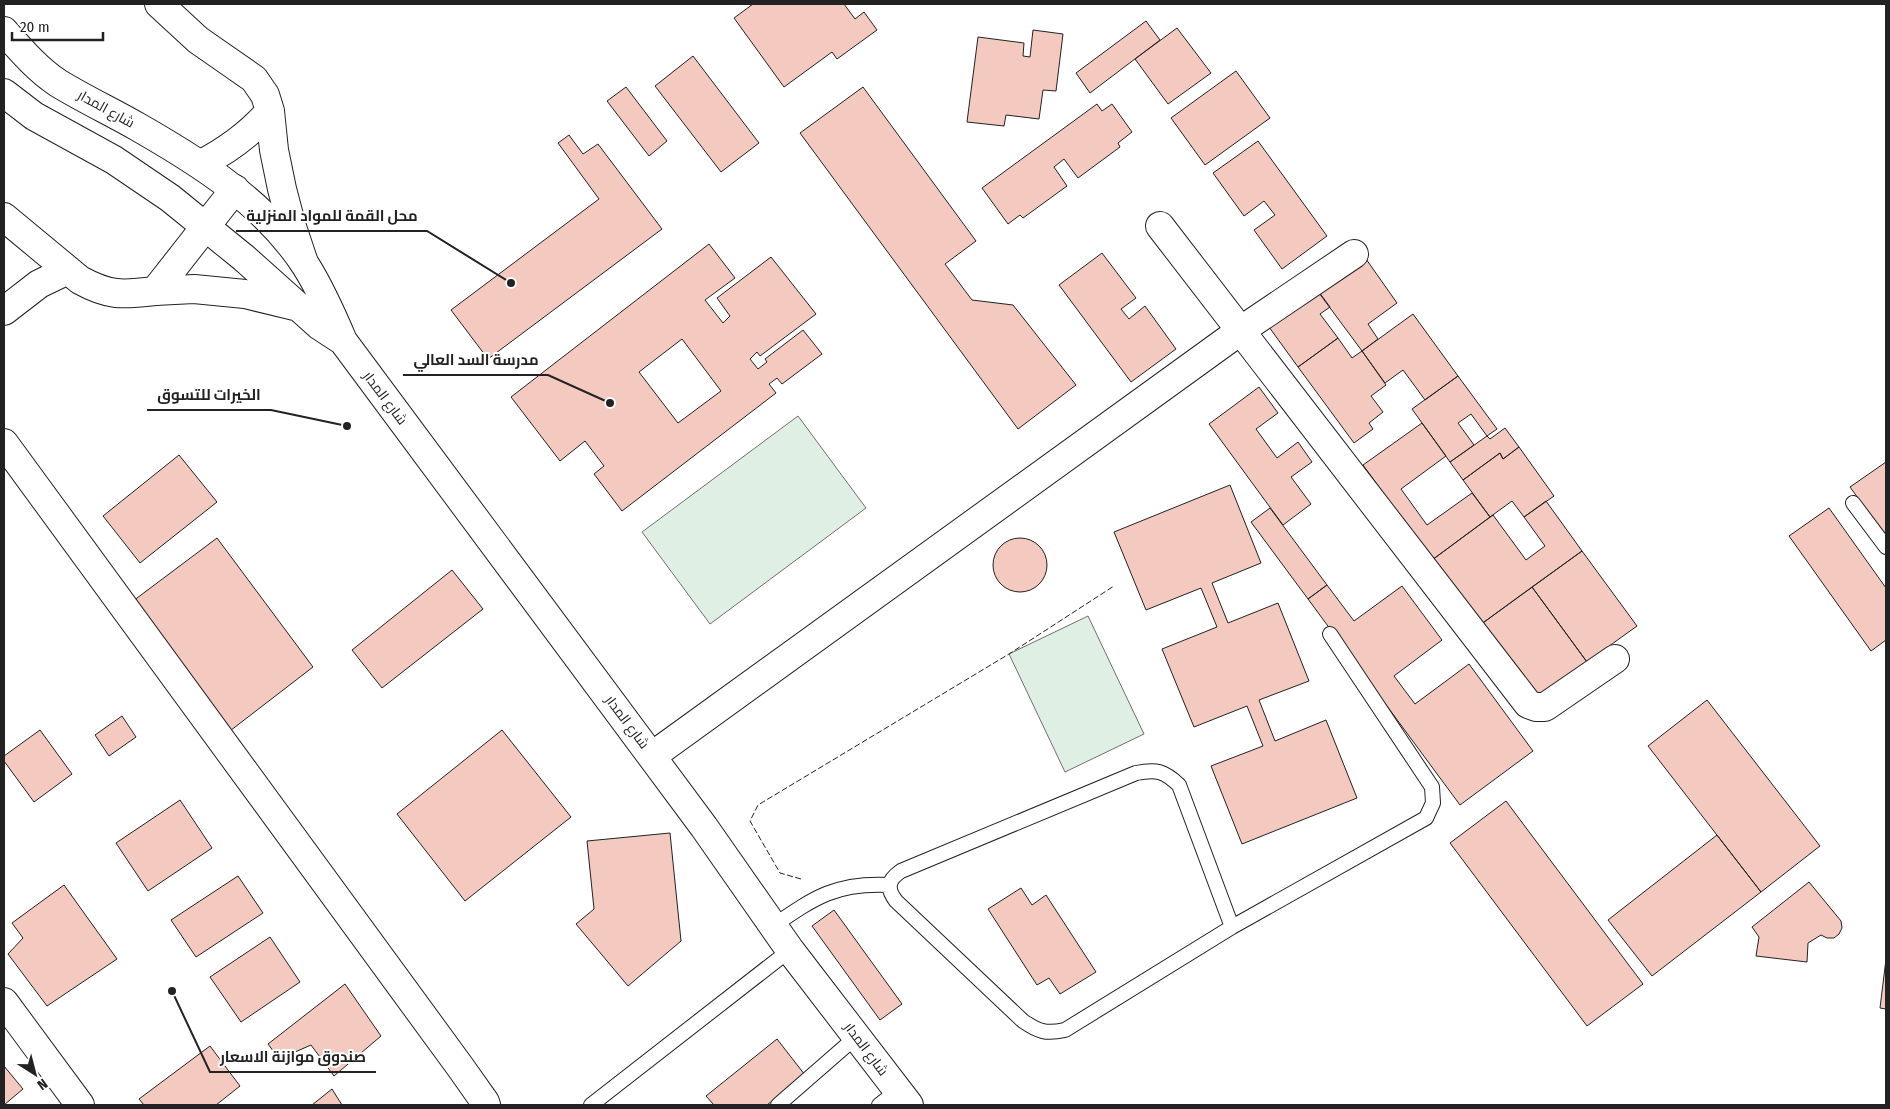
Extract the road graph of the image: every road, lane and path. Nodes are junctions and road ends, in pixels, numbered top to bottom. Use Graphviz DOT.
graph roads {
  1 [pos="159,4"];
  2 [pos="4,30"];
  3 [pos="4,93"];
  4 [pos="270,111"];
  5 [pos="201,164"];
  6 [pos="235,189"];
  7 [pos="4,216"];
  8 [pos="204,226"];
  9 [pos="1160,226"];
  10 [pos="1354,254"];
  11 [pos="305,264"];
  12 [pos="68,270"];
  13 [pos="154,291"];
  14 [pos="296,306"];
  15 [pos="4,311"];
  16 [pos="1240,331"];
  17 [pos="343,341"];
  18 [pos="4,443"];
  19 [pos="1852,503"];
  20 [pos="1886,547"];
  21 [pos="1330,634"];
  22 [pos="1615,660"];
  23 [pos="652,756"];
  24 [pos="890,885"];
  25 [pos="773,926"];
  26 [pos="1232,927"];
  27 [pos="790,950"];
  28 [pos="4,1002"];
  29 [pos="856,1037"];
  30 [pos="895,1100"];
  31 [pos="80,1105"];
  32 [pos="486,1105"];
  33 [pos="591,1105"];
  34 [pos="778,1105"];
  1 -- 4 [label="street"];
  2 -- 5 [label="street, شارع المدار"];
  3 -- 8 [label="street, شارع المدار"];
  4 -- 5 [label="street"];
  4 -- 11 [label="street"];
  5 -- 6 [label="street, شارع المدار"];
  6 -- 8 [label="street"];
  6 -- 11 [label="street, شارع المدار"];
  7 -- 12 [label="street"];
  8 -- 13 [label="street"];
  8 -- 14 [label="street, شارع المدار"];
  9 -- 16 [label="street"];
  10 -- 16 [label="street"];
  11 -- 17 [label="street, شارع المدار"];
  12 -- 13 [label="street"];
  12 -- 15 [label="street"];
  13 -- 14 [label="street"];
  14 -- 17 [label="street, شارع المدار"];
  16 -- 22 [label="street"];
  16 -- 23 [label="street"];
  17 -- 23 [label="street, شارع المدار"];
  18 -- 32 [label="street"];
  19 -- 20 [label="lane"];
  21 -- 26 [label="lane"];
  23 -- 25 [label="street, شارع المدار"];
  24 -- 25 [label="lane"];
  24 -- 26 [label="lane"];
  24 -- 26 [label="lane"];
  25 -- 27 [label="street, شارع المدار"];
  27 -- 29 [label="street, شارع المدار"];
  27 -- 33 [label="lane"];
  28 -- 31 [label="street"];
  29 -- 30 [label="street, شارع المدار"];
  29 -- 34 [label="lane"];
}
